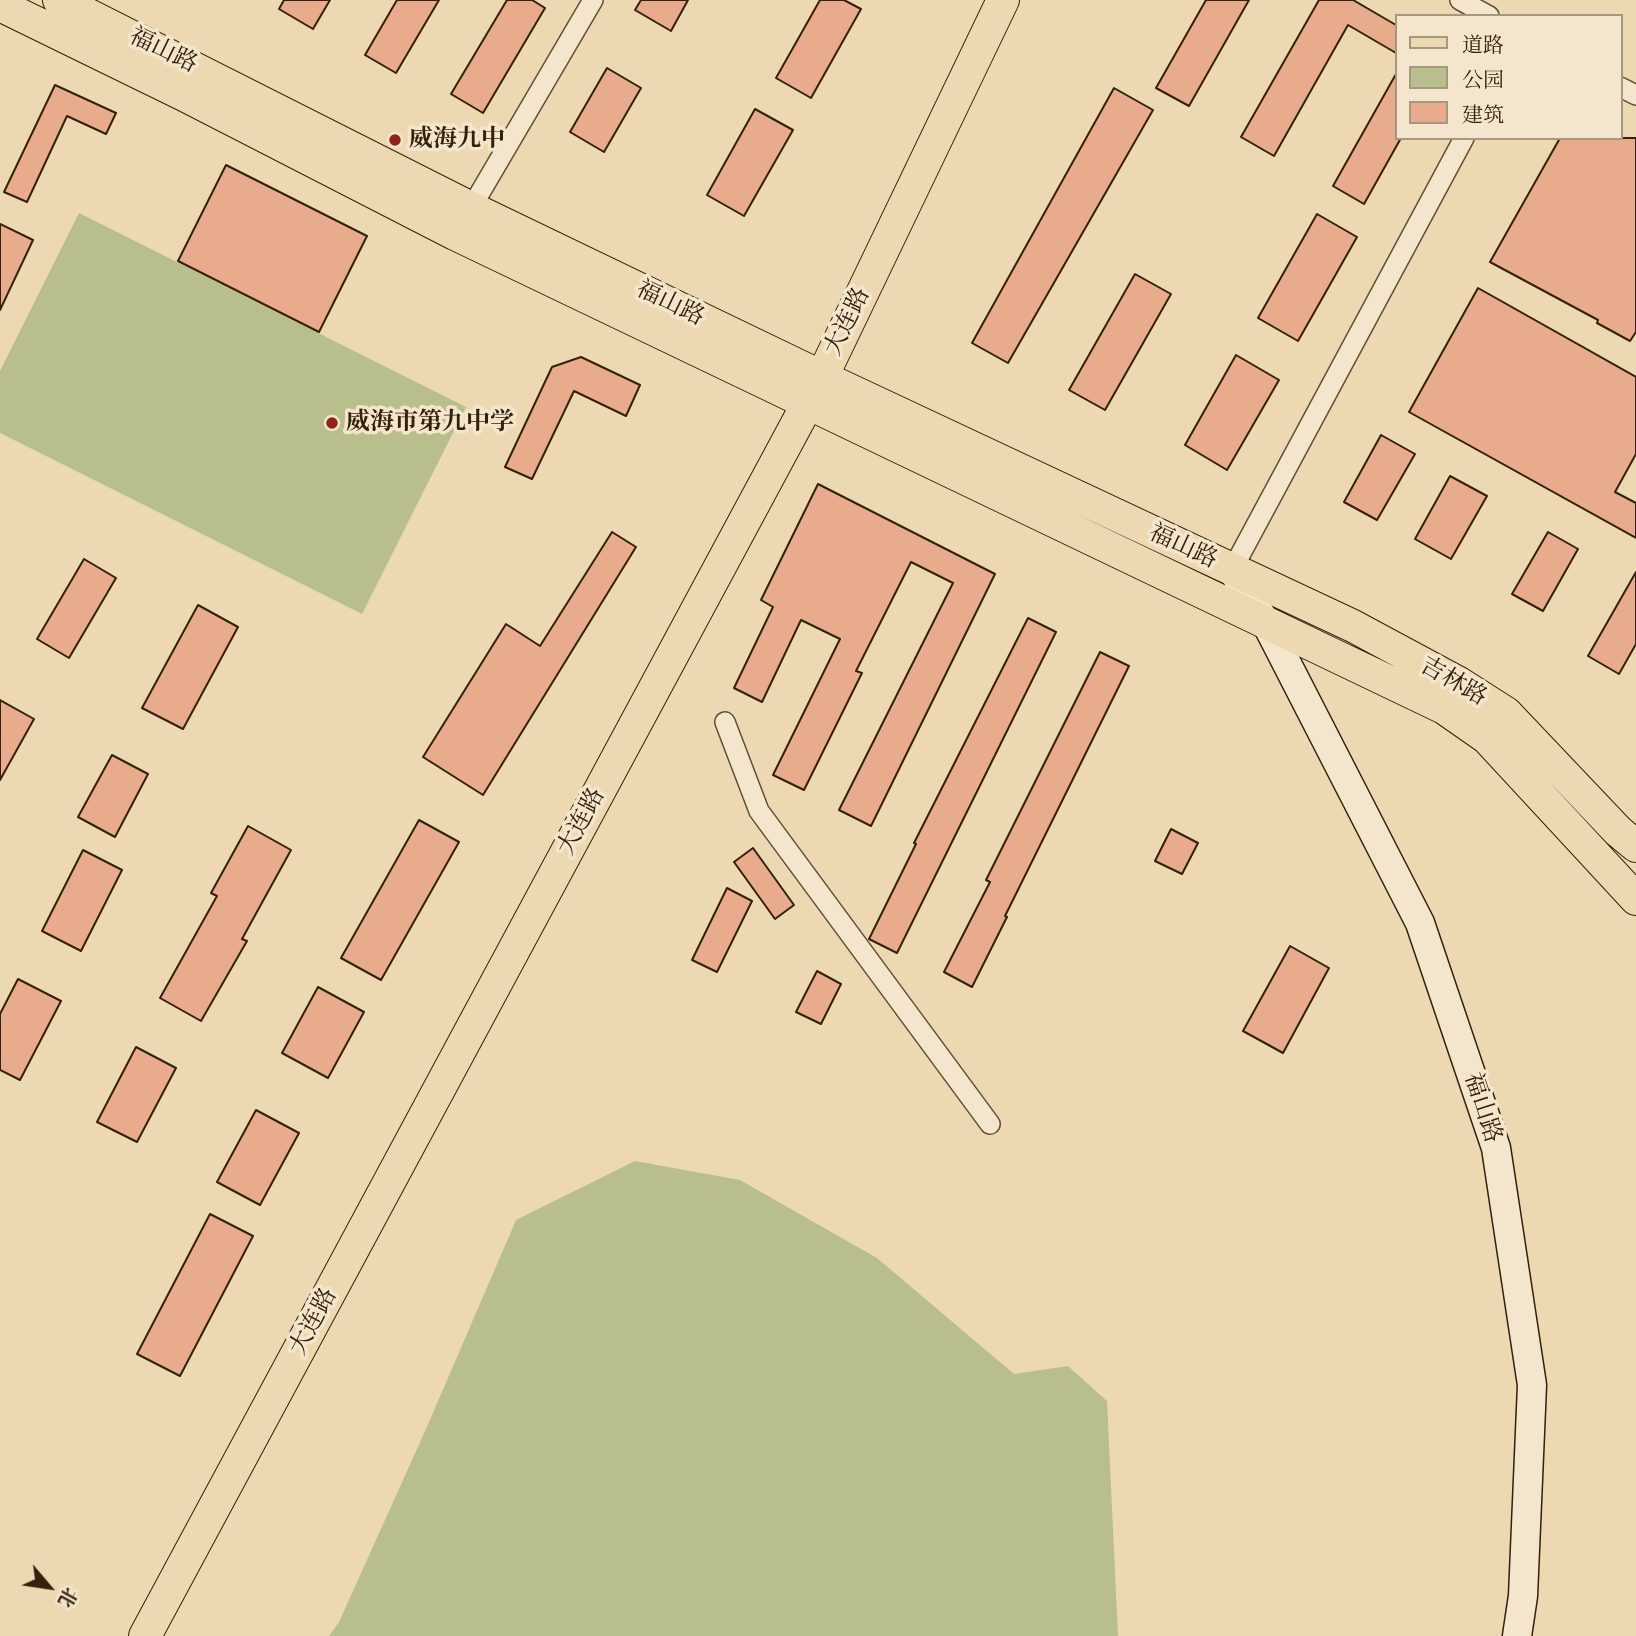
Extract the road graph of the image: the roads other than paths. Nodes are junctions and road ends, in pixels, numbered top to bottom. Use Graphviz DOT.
graph roads {
  1 [pos="59,0"];
  2 [pos="593,0"];
  3 [pos="1003,0"];
  4 [pos="1460,0"];
  5 [pos="0,5"];
  6 [pos="1485,14"];
  7 [pos="1463,140"];
  8 [pos="463,221"];
  9 [pos="814,390"];
  10 [pos="1232,570"];
  11 [pos="1265,621"];
  12 [pos="724,722"];
  13 [pos="1636,846"];
  14 [pos="1636,899"];
  15 [pos="990,1124"];
  16 [pos="145,1636"];
  17 [pos="1517,1636"];
  1 -- 8 [label="main road, 福山路"];
  2 -- 8 [label="street"];
  3 -- 9 [label="main road, 大连路"];
  4 -- 6 [label="street"];
  5 -- 8 [label="main road"];
  7 -- 10 [label="street"];
  8 -- 9 [label="main road, 福山路"];
  9 -- 10 [label="main road, 福山路"];
  9 -- 11 [label="main road, 福山路"];
  9 -- 16 [label="main road, 大连路"];
  10 -- 11 [label="main road, 福山路"];
  10 -- 13 [label="main road, 吉林路"];
  11 -- 14 [label="main road, 吉林路"];
  11 -- 17 [label="main road, 福山路"];
  12 -- 15 [label="street"];
}
